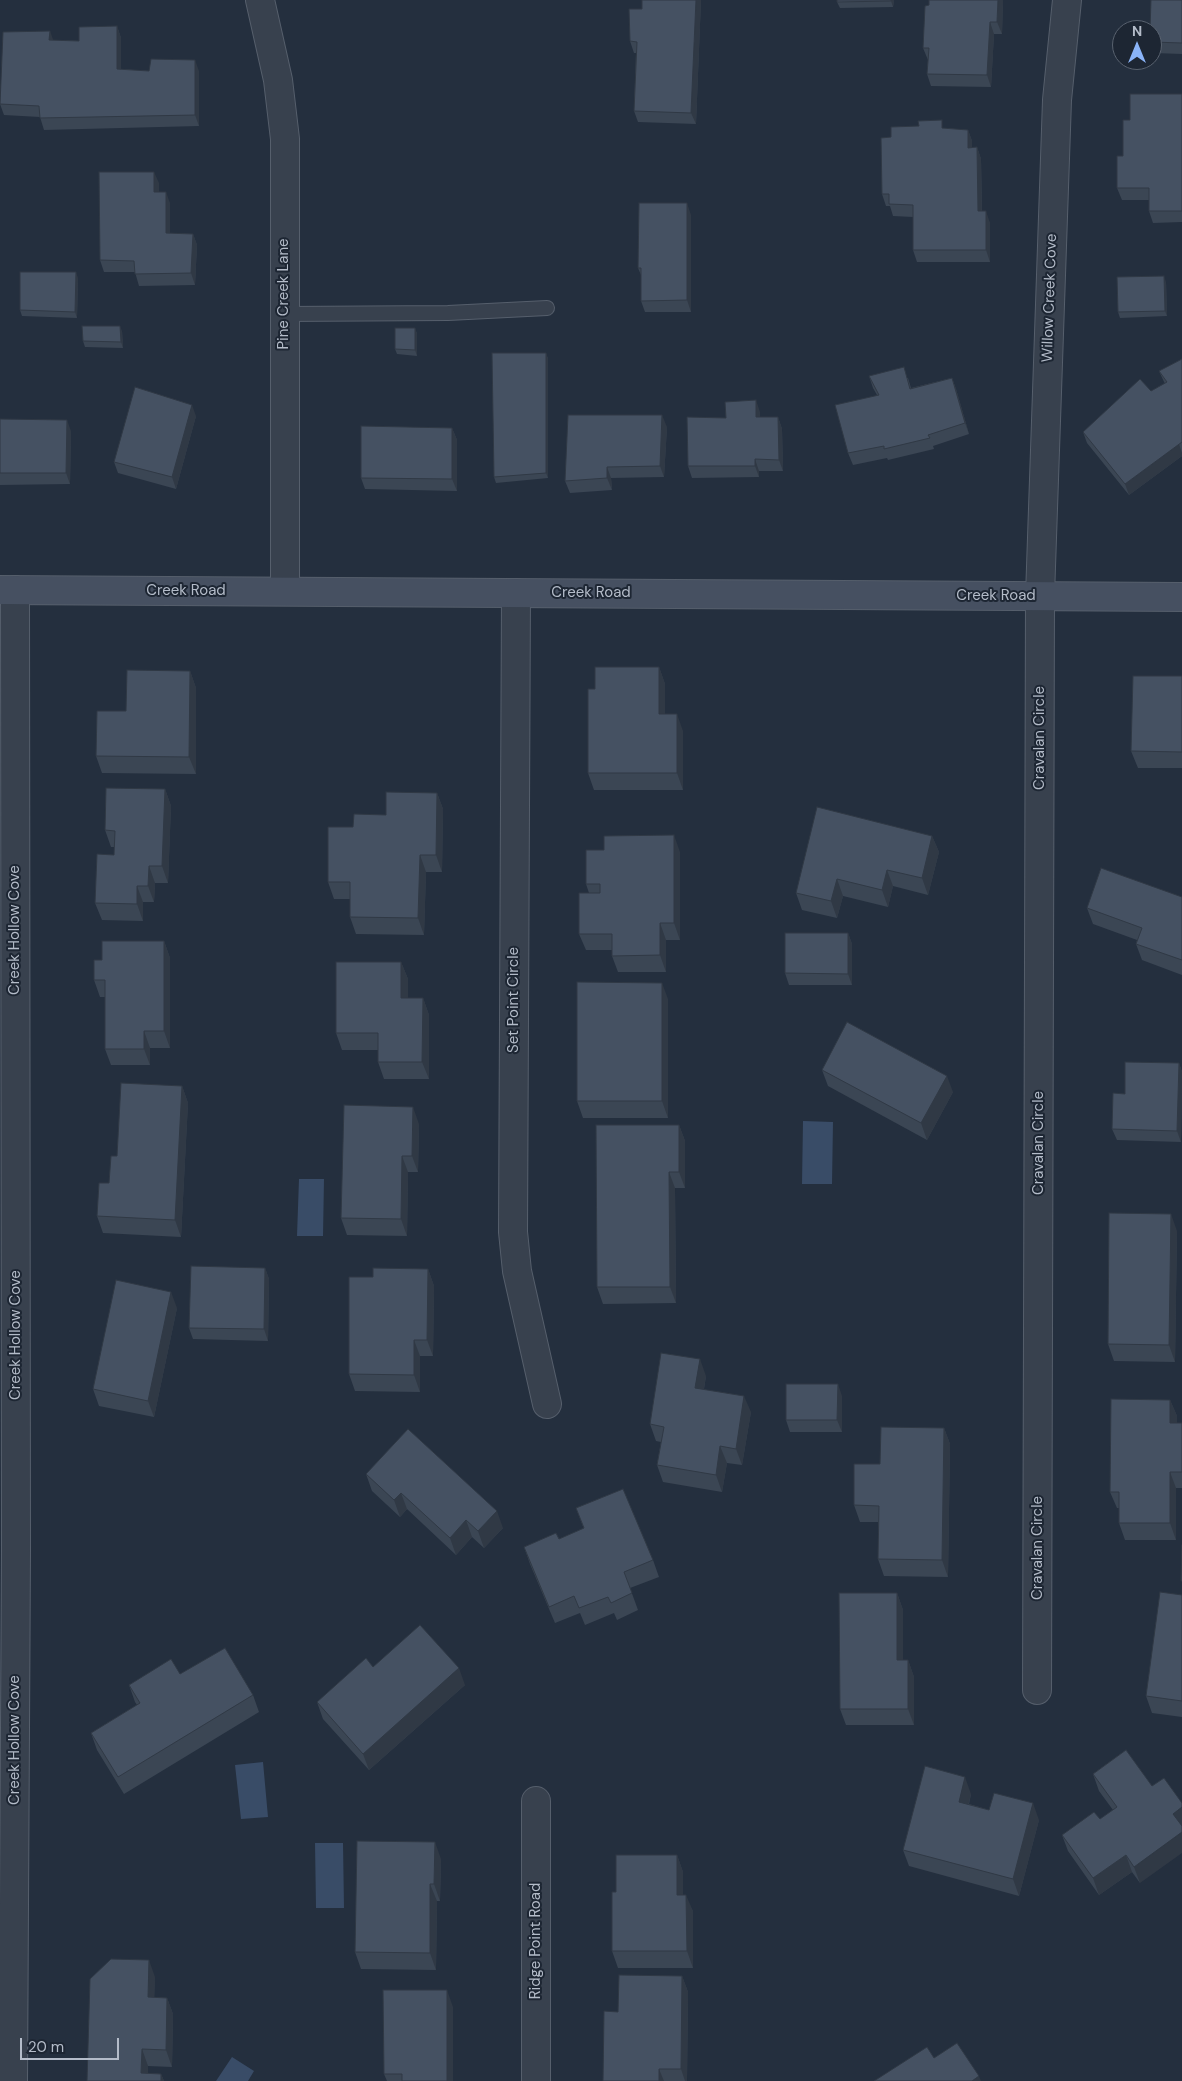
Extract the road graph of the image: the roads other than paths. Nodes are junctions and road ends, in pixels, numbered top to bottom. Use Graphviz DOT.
graph roads {
  1 [pos="260,0"];
  2 [pos="1067,0"];
  3 [pos="547,308"];
  4 [pos="284,314"];
  5 [pos="8,590"];
  6 [pos="285,591"];
  7 [pos="516,593"];
  8 [pos="1040,596"];
  9 [pos="1182,597"];
  10 [pos="547,1404"];
  11 [pos="1037,1690"];
  12 [pos="536,1801"];
  13 [pos="13,2081"];
  14 [pos="536,2081"];
  1 -- 4 [label="street, Pine Creek Lane"];
  2 -- 8 [label="street, Willow Creek Cove"];
  3 -- 4 [label="lane"];
  4 -- 6 [label="street, Pine Creek Lane"];
  5 -- 6 [label="street, Creek Road"];
  5 -- 13 [label="street, Creek Hollow Cove"];
  6 -- 7 [label="street, Creek Road"];
  7 -- 8 [label="street, Creek Road"];
  7 -- 10 [label="street, Set Point Circle"];
  8 -- 9 [label="street, Creek Road"];
  8 -- 11 [label="street, Cravalan Circle"];
  12 -- 14 [label="street, Ridge Point Road"];
}
